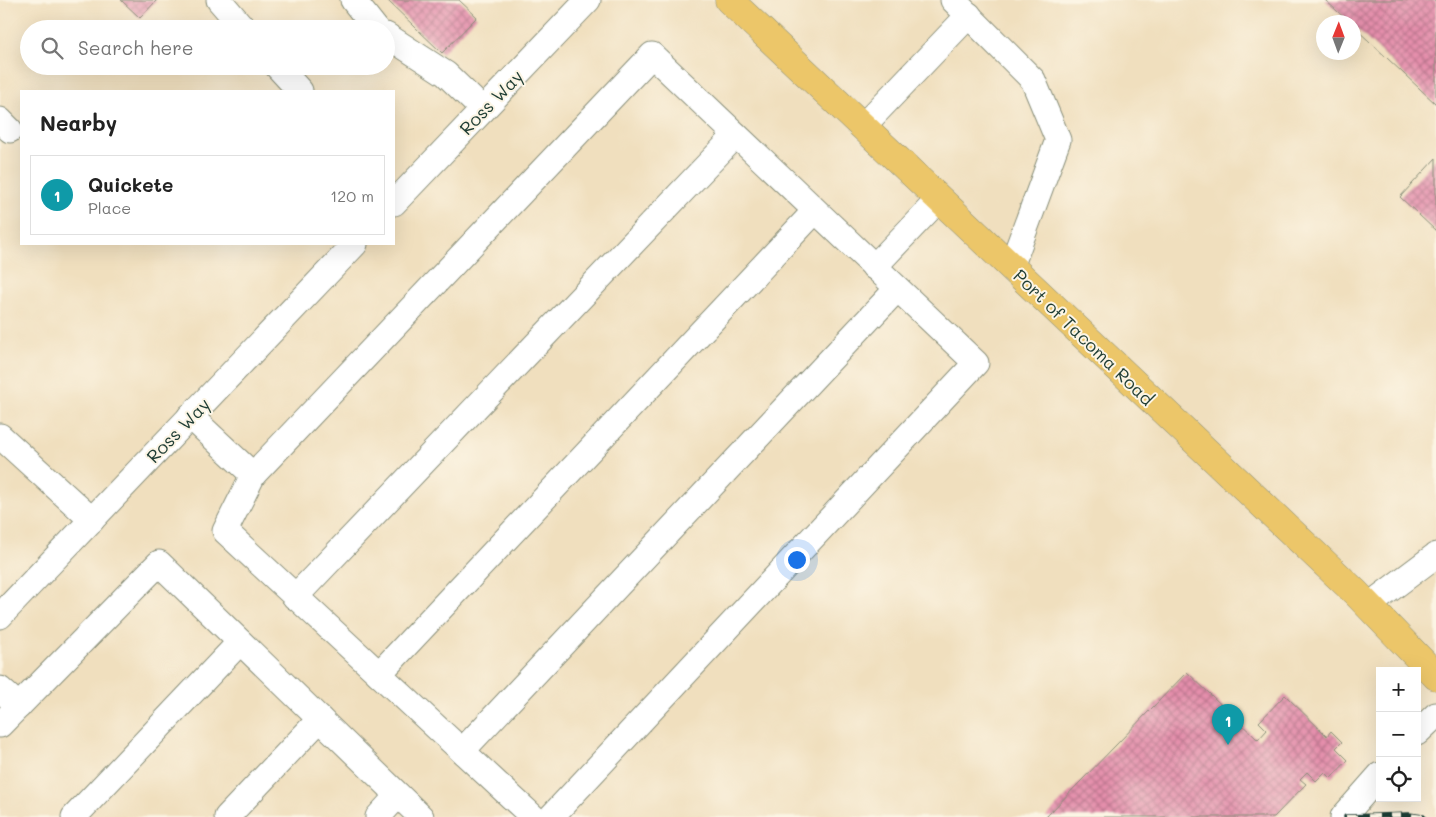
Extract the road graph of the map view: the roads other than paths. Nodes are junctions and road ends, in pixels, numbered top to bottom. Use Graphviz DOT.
graph roads {
  1 [pos="219,0"];
  2 [pos="352,0"];
  3 [pos="588,0"];
  4 [pos="729,0"];
  5 [pos="961,7"];
  6 [pos="236,20"];
  7 [pos="369,20"];
  8 [pos="395,42"];
  9 [pos="286,75"];
  10 [pos="299,90"];
  11 [pos="483,110"];
  12 [pos="863,126"];
  13 [pos="736,136"];
  14 [pos="938,198"];
  15 [pos="395,200"];
  16 [pos="815,211"];
  17 [pos="354,245"];
  18 [pos="874,267"];
  19 [pos="1011,267"];
  20 [pos="897,289"];
  21 [pos="190,416"];
  22 [pos="0,436"];
  23 [pos="253,475"];
  24 [pos="92,520"];
  25 [pos="1433,562"];
  26 [pos="296,596"];
  27 [pos="1368,606"];
  28 [pos="0,616"];
  29 [pos="240,642"];
  30 [pos="379,674"];
  31 [pos="1436,676"];
  32 [pos="0,689"];
  33 [pos="19,706"];
  34 [pos="1436,715"];
  35 [pos="320,719"];
  36 [pos="0,725"];
  37 [pos="1421,729"];
  38 [pos="462,752"];
  39 [pos="1376,780"];
  40 [pos="398,795"];
  41 [pos="74,817"];
  42 [pos="227,817"];
  43 [pos="378,817"];
  44 [pos="421,817"];
  45 [pos="533,817"];
  46 [pos="551,817"];
  47 [pos="1343,817"];
  1 -- 6 [label="street"];
  2 -- 7 [label="street"];
  3 -- 11 [label="street, Ross Way"];
  4 -- 12 [label="main road, Port of Tacoma Road"];
  5 -- 12 [label="street"];
  5 -- 19 [label="street"];
  8 -- 11 [label="street"];
  9 -- 10 [label="street"];
  11 -- 15 [label="street, Ross Way"];
  12 -- 14 [label="main road, Port of Tacoma Road"];
  13 -- 16 [label="street"];
  13 -- 23 [label="street"];
  13 -- 26 [label="street"];
  14 -- 18 [label="street"];
  14 -- 19 [label="main road, Port of Tacoma Road"];
  16 -- 18 [label="street"];
  16 -- 30 [label="street"];
  17 -- 21 [label="street, Ross Way"];
  18 -- 20 [label="street"];
  19 -- 27 [label="main road, Port of Tacoma Road"];
  20 -- 38 [label="street"];
  20 -- 46 [label="street"];
  21 -- 23 [label="street"];
  21 -- 24 [label="street, Ross Way"];
  22 -- 24 [label="street"];
  23 -- 26 [label="street"];
  24 -- 28 [label="street, Ross Way"];
  25 -- 27 [label="street"];
  26 -- 30 [label="street"];
  27 -- 31 [label="main road, Port of Tacoma Road"];
  29 -- 33 [label="street"];
  29 -- 35 [label="street"];
  29 -- 41 [label="street"];
  30 -- 38 [label="street"];
  32 -- 33 [label="street"];
  33 -- 36 [label="street"];
  34 -- 37 [label="street"];
  35 -- 40 [label="street"];
  35 -- 42 [label="street"];
  38 -- 45 [label="street"];
  39 -- 47 [label="street"];
  40 -- 43 [label="street"];
  40 -- 44 [label="street"];
}
